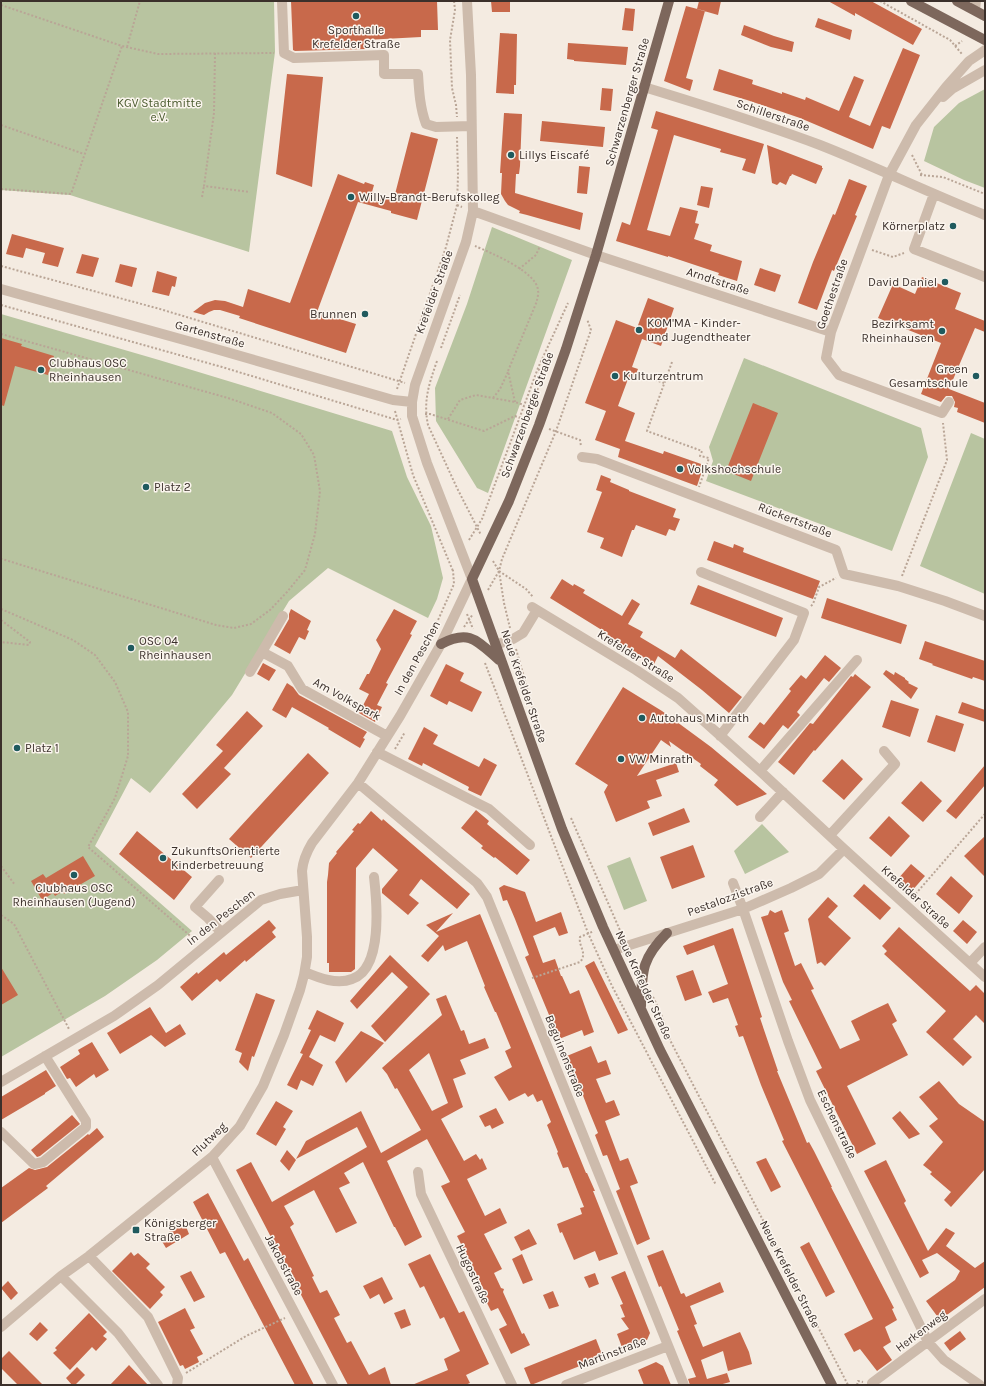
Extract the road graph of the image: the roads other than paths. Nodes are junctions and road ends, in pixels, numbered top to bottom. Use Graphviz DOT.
graph roads {
  1 [pos="282,1"];
  2 [pos="467,1"];
  3 [pos="669,1"];
  4 [pos="911,1"];
  5 [pos="957,1"];
  6 [pos="975,6"];
  7 [pos="985,16"];
  8 [pos="985,40"];
  9 [pos="985,50"];
  10 [pos="985,70"];
  11 [pos="644,87"];
  12 [pos="928,110"];
  13 [pos="472,126"];
  14 [pos="889,175"];
  15 [pos="934,194"];
  16 [pos="473,211"];
  17 [pos="985,214"];
  18 [pos="596,255"];
  19 [pos="985,277"];
  20 [pos="1,289"];
  21 [pos="832,332"];
  22 [pos="412,402"];
  23 [pos="949,402"];
  24 [pos="582,457"];
  25 [pos="701,572"];
  26 [pos="472,579"];
  27 [pos="283,616"];
  28 [pos="985,616"];
  29 [pos="441,644"];
  30 [pos="495,645"];
  31 [pos="262,652"];
  32 [pos="500,660"];
  33 [pos="857,660"];
  34 [pos="250,672"];
  35 [pos="387,736"];
  36 [pos="720,736"];
  37 [pos="884,751"];
  38 [pos="377,752"];
  39 [pos="760,771"];
  40 [pos="358,783"];
  41 [pos="783,792"];
  42 [pos="760,817"];
  43 [pos="830,835"];
  44 [pos="530,845"];
  45 [pos="844,849"];
  46 [pos="374,877"];
  47 [pos="219,880"];
  48 [pos="733,883"];
  49 [pos="303,890"];
  50 [pos="743,909"];
  51 [pos="221,932"];
  52 [pos="666,933"];
  53 [pos="985,947"];
  54 [pos="614,950"];
  55 [pos="970,963"];
  56 [pos="305,972"];
  57 [pos="985,977"];
  58 [pos="641,1010"];
  59 [pos="45,1056"];
  60 [pos="1,1082"];
  61 [pos="1,1132"];
  62 [pos="212,1157"];
  63 [pos="418,1172"];
  64 [pos="89,1256"];
  65 [pos="61,1276"];
  66 [pos="985,1299"];
  67 [pos="1,1327"];
  68 [pos="928,1342"];
  69 [pos="668,1346"];
  70 [pos="177,1381"];
  71 [pos="872,1384"];
  72 [pos="158,1385"];
  73 [pos="333,1385"];
  74 [pos="512,1385"];
  75 [pos="566,1385"];
  76 [pos="684,1385"];
  77 [pos="832,1385"];
  78 [pos="980,1385"];
  1 -- 13 [label="street"];
  2 -- 13 [label="street, Krefelder Straße"];
  3 -- 11 [label="main road, Schwarzenberger Straße"];
  4 -- 8 [label="main road"];
  5 -- 6 [label="main road"];
  6 -- 7 [label="main road"];
  9 -- 12 [label="street, Goethestraße"];
  10 -- 12 [label="street, Goethestraße"];
  11 -- 14 [label="street, Schillerstraße"];
  11 -- 18 [label="main road, Schwarzenberger Straße"];
  12 -- 14 [label="street, Goethestraße"];
  13 -- 16 [label="street, Krefelder Straße"];
  14 -- 15 [label="street"];
  14 -- 21 [label="street, Goethestraße"];
  15 -- 17 [label="street"];
  15 -- 19 [label="street"];
  16 -- 18 [label="street"];
  16 -- 22 [label="street, Krefelder Straße"];
  18 -- 21 [label="street, Arndtstraße"];
  18 -- 26 [label="main road, Schwarzenberger Straße"];
  20 -- 22 [label="street, Gartenstraße"];
  21 -- 23 [label="street, Goethestraße"];
  22 -- 26 [label="street, Krefelder Straße"];
  24 -- 28 [label="street, Rückertstraße"];
  25 -- 36 [label="street"];
  26 -- 29 [label="street, In den Peschen"];
  26 -- 30 [label="main road, Neue Krefelder Straße"];
  27 -- 31 [label="street"];
  29 -- 32 [label="main road"];
  29 -- 35 [label="street, In den Peschen"];
  30 -- 32 [label="main road, Neue Krefelder Straße"];
  30 -- 36 [label="street, Krefelder Straße"];
  31 -- 34 [label="street"];
  31 -- 35 [label="street, Am Volkspark"];
  32 -- 54 [label="main road, Neue Krefelder Straße"];
  33 -- 39 [label="street"];
  35 -- 38 [label="street, In den Peschen"];
  36 -- 39 [label="street, Krefelder Straße"];
  37 -- 43 [label="street"];
  38 -- 40 [label="street, In den Peschen"];
  38 -- 44 [label="street"];
  39 -- 41 [label="street, Krefelder Straße"];
  40 -- 49 [label="street, In den Peschen"];
  40 -- 69 [label="street, Beguinenstraße"];
  41 -- 42 [label="street"];
  41 -- 43 [label="street, Krefelder Straße"];
  43 -- 45 [label="street, Krefelder Straße"];
  45 -- 50 [label="street, Pestalozzistraße"];
  45 -- 55 [label="street, Krefelder Straße"];
  46 -- 56 [label="street"];
  47 -- 51 [label="street"];
  48 -- 50 [label="street, Eschenstraße"];
  49 -- 51 [label="street, In den Peschen"];
  49 -- 56 [label="street, Flutweg"];
  50 -- 52 [label="street, Pestalozzistraße"];
  50 -- 68 [label="street, Eschenstraße"];
  51 -- 59 [label="street, In den Peschen"];
  52 -- 54 [label="street, Pestalozzistraße"];
  52 -- 58 [label="main road"];
  53 -- 55 [label="street"];
  54 -- 58 [label="main road, Neue Krefelder Straße"];
  55 -- 57 [label="street, Krefelder Straße"];
  56 -- 62 [label="street, Flutweg"];
  58 -- 77 [label="main road, Neue Krefelder Straße"];
  59 -- 60 [label="street, In den Peschen"];
  59 -- 61 [label="street"];
  62 -- 64 [label="street, Flutweg"];
  62 -- 73 [label="street, Jakobstraße"];
  63 -- 74 [label="street, Hugostraße"];
  64 -- 65 [label="street, Flutweg"];
  64 -- 70 [label="street"];
  65 -- 67 [label="street, Flutweg"];
  65 -- 72 [label="street"];
  66 -- 68 [label="street, Herkenweg"];
  68 -- 71 [label="street, Herkenweg"];
  68 -- 78 [label="street, Eschenstraße"];
  69 -- 75 [label="street, Martinstraße"];
  69 -- 76 [label="street, Beguinenstraße"];
}
